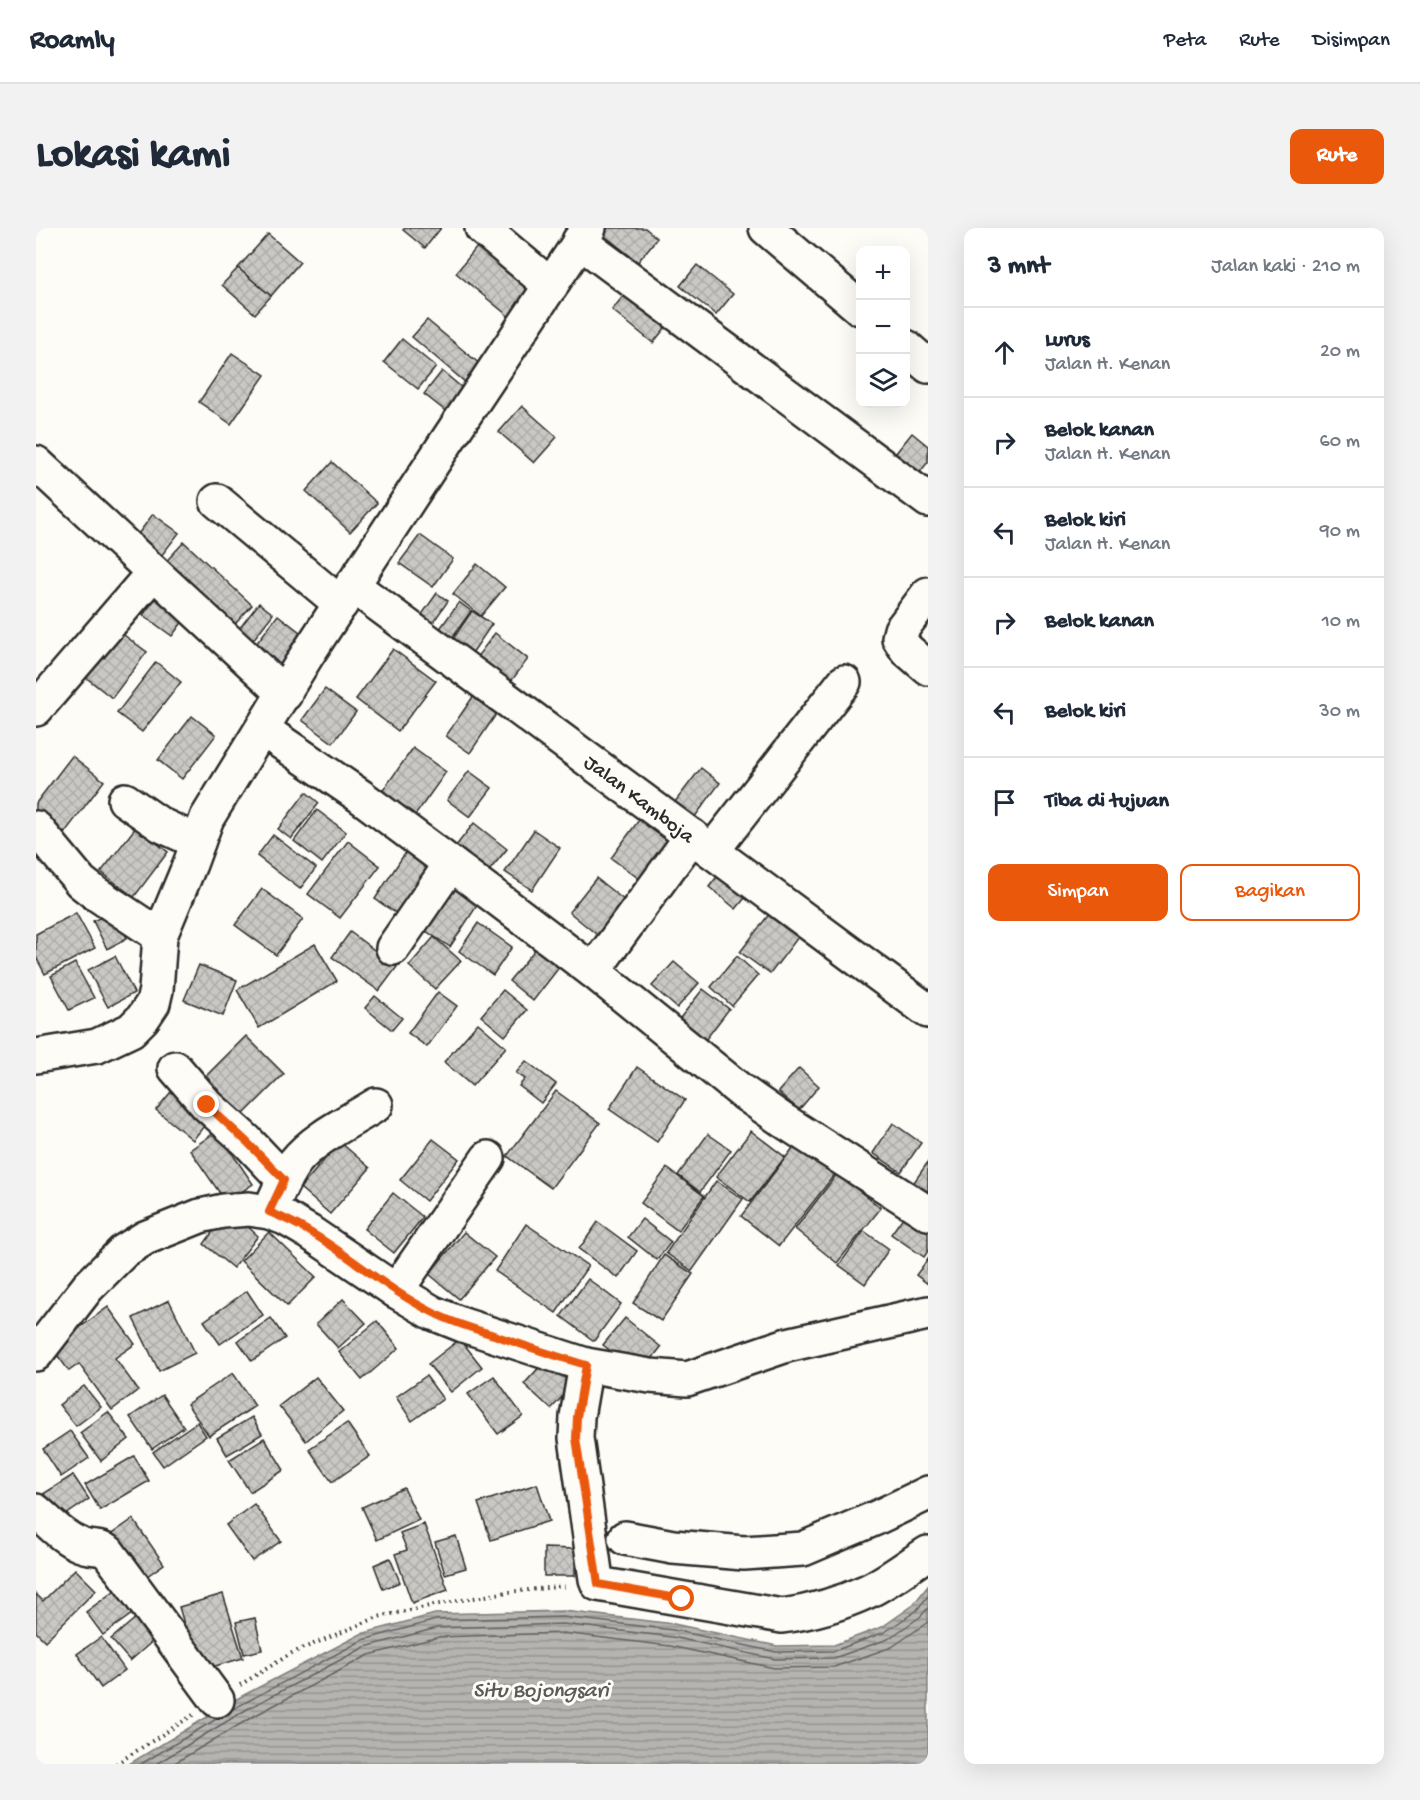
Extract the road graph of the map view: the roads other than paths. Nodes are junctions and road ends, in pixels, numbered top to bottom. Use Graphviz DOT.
graph roads {
  1 [pos="482,228"];
  2 [pos="766,228"];
  3 [pos="584,234"];
  4 [pos="550,286"];
  5 [pos="856,304"];
  6 [pos="36,464"];
  7 [pos="928,500"];
  8 [pos="217,501"];
  9 [pos="153,573"];
  10 [pos="928,594"];
  11 [pos="347,595"];
  12 [pos="928,668"];
  13 [pos="844,682"];
  14 [pos="285,694"];
  15 [pos="36,709"];
  16 [pos="262,729"];
  17 [pos="125,800"];
  18 [pos="36,828"];
  19 [pos="198,842"];
  20 [pos="702,844"];
  21 [pos="451,864"];
  22 [pos="160,936"];
  23 [pos="393,948"];
  24 [pos="593,971"];
  25 [pos="928,1011"];
  26 [pos="36,1056"];
  27 [pos="175,1068"];
  28 [pos="376,1106"];
  29 [pos="488,1158"];
  30 [pos="284,1180"];
  31 [pos="269,1212"];
  32 [pos="928,1213"];
  33 [pos="396,1291"];
  34 [pos="928,1313"];
  35 [pos="36,1354"];
  36 [pos="586,1365"];
  37 [pos="928,1493"];
  38 [pos="36,1511"];
  39 [pos="625,1538"];
  40 [pos="928,1553"];
  41 [pos="217,1700"];
  1 -- 4 [label="street"];
  2 -- 5 [label="street"];
  3 -- 4 [label="street"];
  3 -- 7 [label="street"];
  4 -- 11 [label="street"];
  6 -- 9 [label="street"];
  8 -- 11 [label="street, Jalan Kamboja"];
  9 -- 14 [label="street"];
  9 -- 15 [label="street"];
  10 -- 12 [label="street"];
  11 -- 14 [label="street"];
  11 -- 20 [label="street, Jalan Kamboja"];
  13 -- 20 [label="street"];
  14 -- 16 [label="street"];
  16 -- 19 [label="street"];
  16 -- 21 [label="street"];
  17 -- 19 [label="street"];
  18 -- 22 [label="street"];
  19 -- 22 [label="street"];
  20 -- 24 [label="street"];
  20 -- 25 [label="street, Jalan Kamboja"];
  21 -- 23 [label="street"];
  21 -- 24 [label="street"];
  22 -- 26 [label="street"];
  24 -- 32 [label="street"];
  27 -- 30 [label="street"];
  28 -- 30 [label="street"];
  29 -- 33 [label="street"];
  30 -- 31 [label="street"];
  31 -- 33 [label="street"];
  31 -- 35 [label="street"];
  33 -- 36 [label="street"];
  34 -- 36 [label="street"];
  36 -- 40 [label="street"];
  37 -- 39 [label="street"];
  38 -- 41 [label="street"];
}
